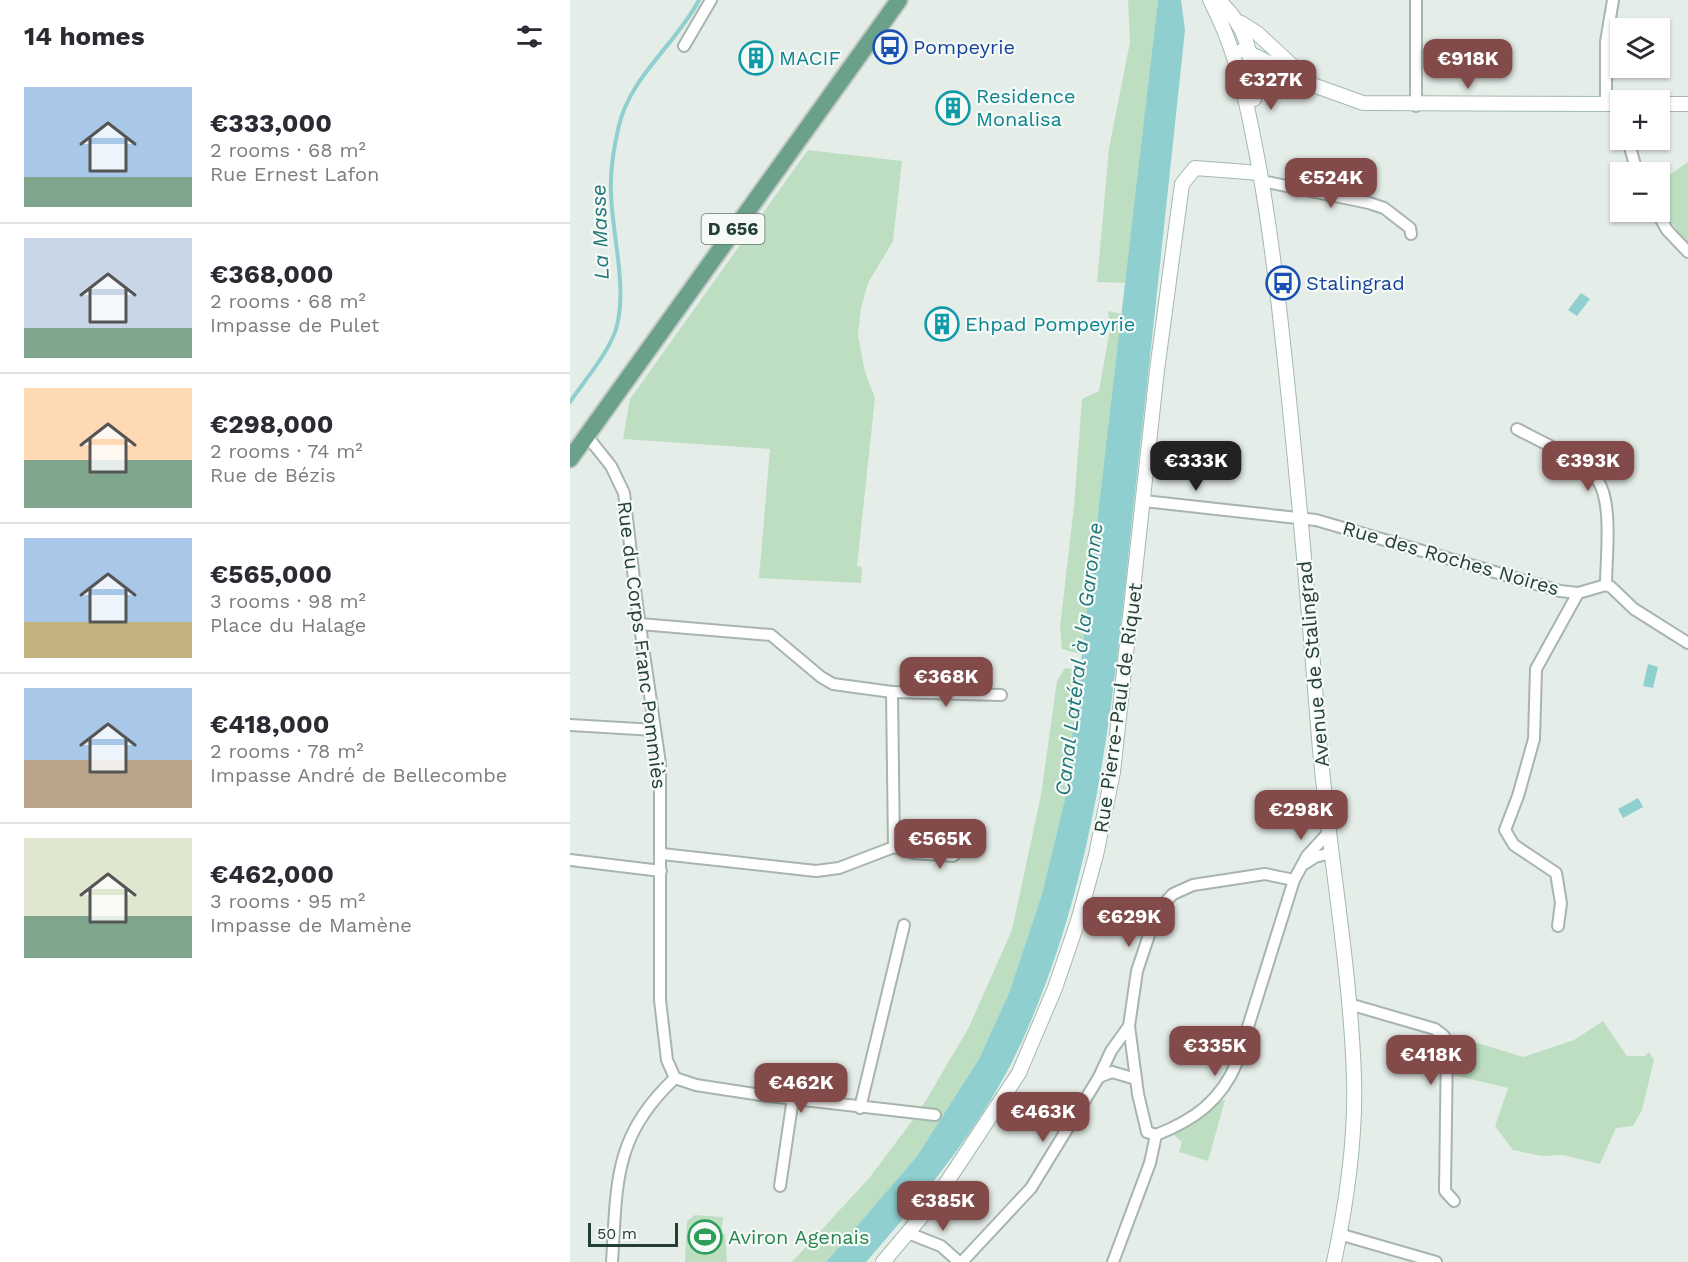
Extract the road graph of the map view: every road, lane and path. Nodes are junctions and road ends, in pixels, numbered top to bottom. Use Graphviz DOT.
graph roads {
  1 [pos="711,0"];
  2 [pos="899,0"];
  3 [pos="1210,0"];
  4 [pos="1218,0"];
  5 [pos="1416,0"];
  6 [pos="1613,0"];
  7 [pos="1220,16"];
  8 [pos="1240,23"];
  9 [pos="684,46"];
  10 [pos="1249,52"];
  11 [pos="1313,85"];
  12 [pos="1611,90"];
  13 [pos="1610,104"];
  14 [pos="1670,104"];
  15 [pos="1688,104"];
  16 [pos="1416,106"];
  17 [pos="1261,177"];
  18 [pos="1663,222"];
  19 [pos="1411,234"];
  20 [pos="1688,252"];
  21 [pos="1517,429"];
  22 [pos="587,436"];
  23 [pos="570,459"];
  24 [pos="1144,501"];
  25 [pos="1302,518"];
  26 [pos="1606,585"];
  27 [pos="1578,593"];
  28 [pos="640,624"];
  29 [pos="1688,644"];
  30 [pos="892,692"];
  31 [pos="1001,695"];
  32 [pos="570,725"];
  33 [pos="655,730"];
  34 [pos="1329,832"];
  35 [pos="974,837"];
  36 [pos="894,847"];
  37 [pos="1331,853"];
  38 [pos="662,854"];
  39 [pos="570,860"];
  40 [pos="1300,869"];
  41 [pos="661,871"];
  42 [pos="1294,880"];
  43 [pos="904,925"];
  44 [pos="1558,926"];
  45 [pos="1349,1004"];
  46 [pos="1129,1026"];
  47 [pos="1100,1077"];
  48 [pos="675,1078"];
  49 [pos="1136,1079"];
  50 [pos="793,1098"];
  51 [pos="860,1108"];
  52 [pos="935,1115"];
  53 [pos="1156,1136"];
  54 [pos="780,1186"];
  55 [pos="1454,1201"];
  56 [pos="908,1233"];
  57 [pos="1340,1234"];
  58 [pos="612,1262"];
  59 [pos="883,1262"];
  60 [pos="960,1262"];
  61 [pos="1113,1262"];
  62 [pos="1334,1262"];
  63 [pos="1436,1262"];
  1 -- 9 [label="street"];
  2 -- 22 [label="main road, D 656"];
  3 -- 7 [label="street, Avenue de Stalingrad"];
  4 -- 8 [label="street, Avenue de Stalingrad"];
  5 -- 16 [label="street"];
  6 -- 12 [label="street"];
  7 -- 10 [label="street"];
  7 -- 17 [label="street, Avenue de Stalingrad"];
  8 -- 10 [label="street, Avenue de Stalingrad"];
  8 -- 11 [label="street"];
  10 -- 11 [label="street"];
  10 -- 17 [label="street, Avenue de Stalingrad"];
  11 -- 16 [label="street"];
  13 -- 16 [label="street"];
  14 -- 15 [label="street"];
  17 -- 19 [label="street"];
  17 -- 24 [label="street, Rue Pierre-Paul de Riquet"];
  17 -- 25 [label="street, Avenue de Stalingrad"];
  18 -- 20 [label="street"];
  21 -- 26 [label="street"];
  22 -- 23 [label="main road, D 656"];
  22 -- 28 [label="street, Rue du Corps Franc Pommiès"];
  24 -- 25 [label="street, Rue des Roches Noires"];
  24 -- 56 [label="street, Rue Pierre-Paul de Riquet"];
  25 -- 27 [label="street, Rue des Roches Noires"];
  25 -- 34 [label="street, Avenue de Stalingrad"];
  26 -- 27 [label="street, Rue des Roches Noires"];
  26 -- 29 [label="street"];
  27 -- 44 [label="street"];
  28 -- 30 [label="street"];
  28 -- 33 [label="street, Rue du Corps Franc Pommiès"];
  30 -- 31 [label="street"];
  30 -- 36 [label="street"];
  32 -- 33 [label="street"];
  33 -- 38 [label="street, Rue du Corps Franc Pommiès"];
  34 -- 37 [label="street, Avenue de Stalingrad"];
  34 -- 40 [label="street"];
  35 -- 36 [label="street"];
  36 -- 38 [label="street"];
  37 -- 40 [label="street"];
  37 -- 45 [label="street, Avenue de Stalingrad"];
  38 -- 41 [label="street, Rue du Corps Franc Pommiès"];
  39 -- 41 [label="street"];
  40 -- 42 [label="street"];
  41 -- 48 [label="street, Rue du Corps Franc Pommiès"];
  42 -- 46 [label="street"];
  42 -- 53 [label="street"];
  43 -- 51 [label="street"];
  45 -- 55 [label="street"];
  45 -- 57 [label="street, Avenue de Stalingrad"];
  46 -- 47 [label="street"];
  46 -- 49 [label="street"];
  47 -- 49 [label="street"];
  47 -- 60 [label="street"];
  48 -- 50 [label="street"];
  48 -- 58 [label="street"];
  49 -- 53 [label="street"];
  50 -- 51 [label="street"];
  50 -- 54 [label="street"];
  51 -- 52 [label="street"];
  53 -- 61 [label="street"];
  56 -- 59 [label="street, Rue Pierre-Paul de Riquet"];
  56 -- 60 [label="street"];
  57 -- 62 [label="street, Avenue de Stalingrad"];
  57 -- 63 [label="street"];
}
